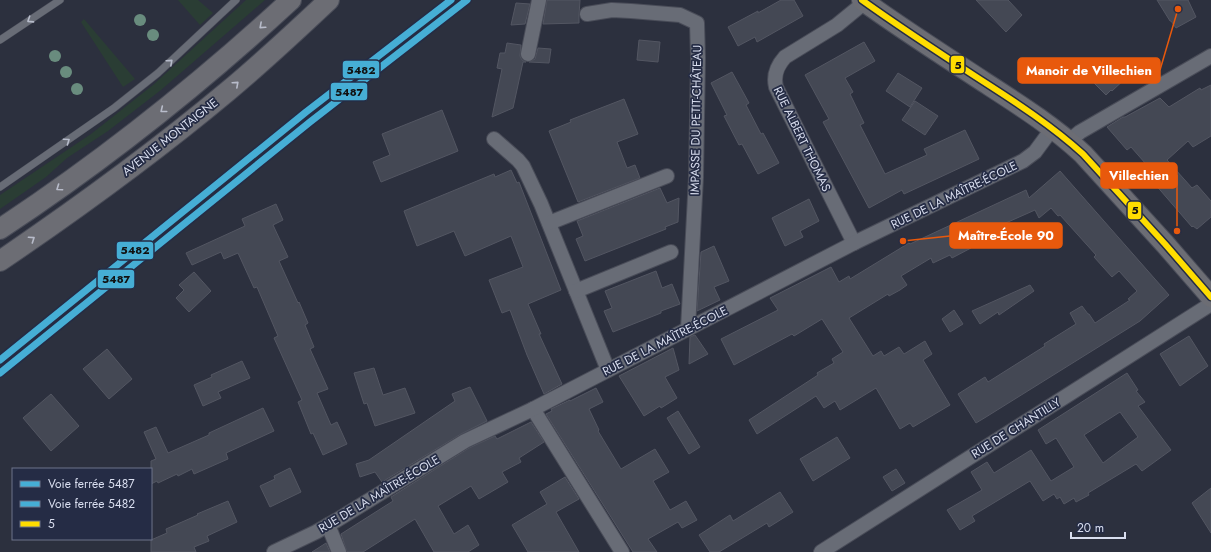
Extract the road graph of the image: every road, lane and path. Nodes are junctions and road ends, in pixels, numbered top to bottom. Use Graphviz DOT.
graph roads {
  1 [pos="60,0"];
  2 [pos="236,0"];
  3 [pos="291,0"];
  4 [pos="329,0"];
  5 [pos="539,0"];
  6 [pos="864,1"];
  7 [pos="587,14"];
  8 [pos="0,40"];
  9 [pos="528,54"];
  10 [pos="1211,56"];
  11 [pos="1052,129"];
  12 [pos="494,140"];
  13 [pos="1068,141"];
  14 [pos="667,176"];
  15 [pos="0,187"];
  16 [pos="548,223"];
  17 [pos="0,229"];
  18 [pos="854,243"];
  19 [pos="671,252"];
  20 [pos="0,261"];
  21 [pos="576,291"];
  22 [pos="1211,297"];
  23 [pos="1211,304"];
  24 [pos="688,329"];
  25 [pos="608,370"];
  26 [pos="533,408"];
  27 [pos="328,525"];
  28 [pos="274,552"];
  29 [pos="339,552"];
  30 [pos="622,552"];
  31 [pos="821,552"];
  1 -- 8 [label="lane, one-way"];
  15 -- 2 [label="lane, one-way"];
  3 -- 17 [label="main road, one-way"];
  20 -- 4 [label="main road, AVENUE MONTAIGNE, one-way"];
  5 -- 9 [label="street"];
  6 -- 11 [label="main road"];
  6 -- 18 [label="street, RUE ALBERT THOMAS"];
  7 -- 24 [label="street, IMPASSE DU PETIT-CHÂTEAU"];
  10 -- 13 [label="street"];
  11 -- 13 [label="main road"];
  11 -- 18 [label="street, RUE DE LA MAÎTRE-ÉCOLE"];
  12 -- 16 [label="street"];
  13 -- 22 [label="main road"];
  14 -- 16 [label="street"];
  16 -- 21 [label="street"];
  18 -- 24 [label="street, RUE DE LA MAÎTRE-ÉCOLE"];
  19 -- 21 [label="street"];
  21 -- 25 [label="street"];
  23 -- 31 [label="street, RUE DE CHANTILLY"];
  24 -- 25 [label="street, RUE DE LA MAÎTRE-ÉCOLE"];
  25 -- 26 [label="street, RUE DE LA MAÎTRE-ÉCOLE"];
  26 -- 27 [label="street, RUE DE LA MAÎTRE-ÉCOLE"];
  26 -- 30 [label="street"];
  27 -- 28 [label="street, RUE DE LA MAÎTRE-ÉCOLE"];
  27 -- 29 [label="street"];
}
